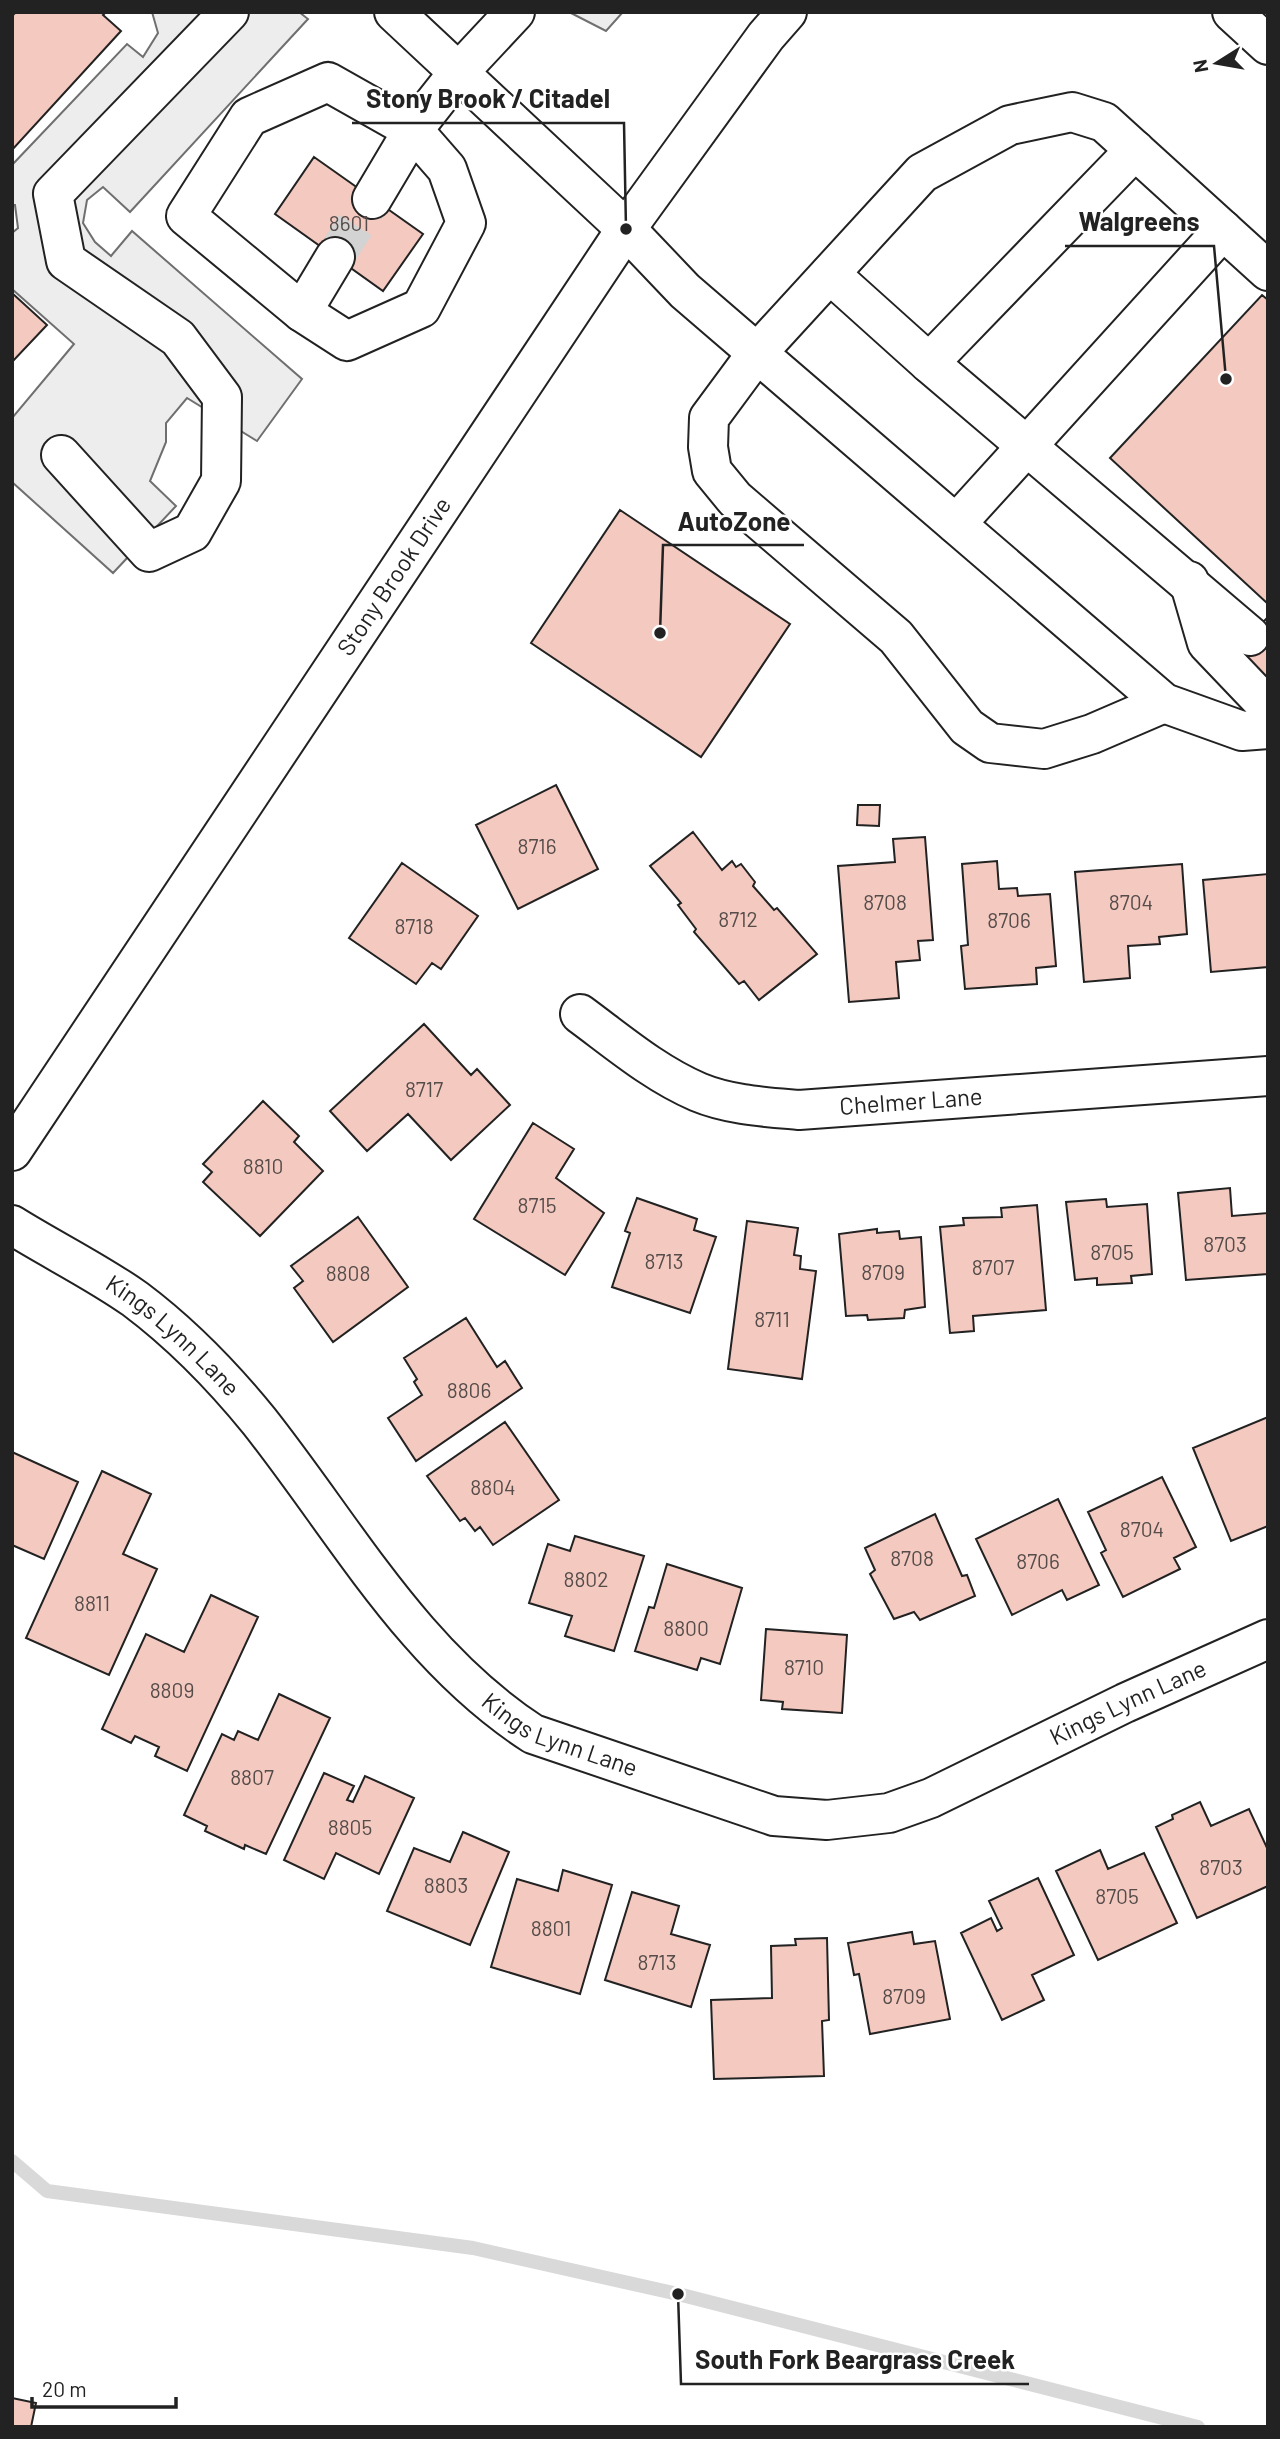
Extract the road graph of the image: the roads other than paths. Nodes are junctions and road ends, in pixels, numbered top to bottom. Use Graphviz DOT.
graph roads {
  1 [pos="229,12"];
  2 [pos="394,12"];
  3 [pos="515,12"];
  4 [pos="787,12"];
  5 [pos="1232,12"];
  6 [pos="1268,45"];
  7 [pos="458,73"];
  8 [pos="413,130"];
  9 [pos="1135,150"];
  10 [pos="372,198"];
  11 [pos="626,229"];
  12 [pos="1223,230"];
  13 [pos="335,257"];
  14 [pos="1268,271"];
  15 [pos="830,274"];
  16 [pos="302,312"];
  17 [pos="757,353"];
  18 [pos="929,363"];
  19 [pos="1028,445"];
  20 [pos="61,454"];
  21 [pos="956,524"];
  22 [pos="1189,581"];
  23 [pos="1250,636"];
  24 [pos="1164,703"];
  25 [pos="1268,708"];
  26 [pos="1268,729"];
  27 [pos="580,1014"];
  28 [pos="1268,1076"];
  29 [pos="12,1151"];
  30 [pos="12,1226"];
  31 [pos="1268,1639"];
  1 -- 20 [label="street"];
  2 -- 7 [label="street"];
  3 -- 7 [label="street"];
  4 -- 11 [label="street, Stony Brook Drive"];
  5 -- 6 [label="street"];
  7 -- 8 [label="street"];
  7 -- 11 [label="street"];
  8 -- 10 [label="street"];
  8 -- 16 [label="street"];
  8 -- 16 [label="street"];
  9 -- 12 [label="street"];
  9 -- 15 [label="street"];
  9 -- 18 [label="street"];
  11 -- 17 [label="street"];
  11 -- 29 [label="street, Stony Brook Drive"];
  12 -- 14 [label="street"];
  12 -- 19 [label="street"];
  13 -- 16 [label="street"];
  15 -- 17 [label="street"];
  15 -- 18 [label="street"];
  17 -- 21 [label="street"];
  17 -- 24 [label="street"];
  18 -- 19 [label="street"];
  19 -- 21 [label="street"];
  19 -- 22 [label="street"];
  21 -- 24 [label="street"];
  22 -- 23 [label="street"];
  22 -- 25 [label="street"];
  24 -- 26 [label="street"];
  27 -- 28 [label="street, Chelmer Lane"];
  30 -- 31 [label="street, Kings Lynn Lane"];
}
